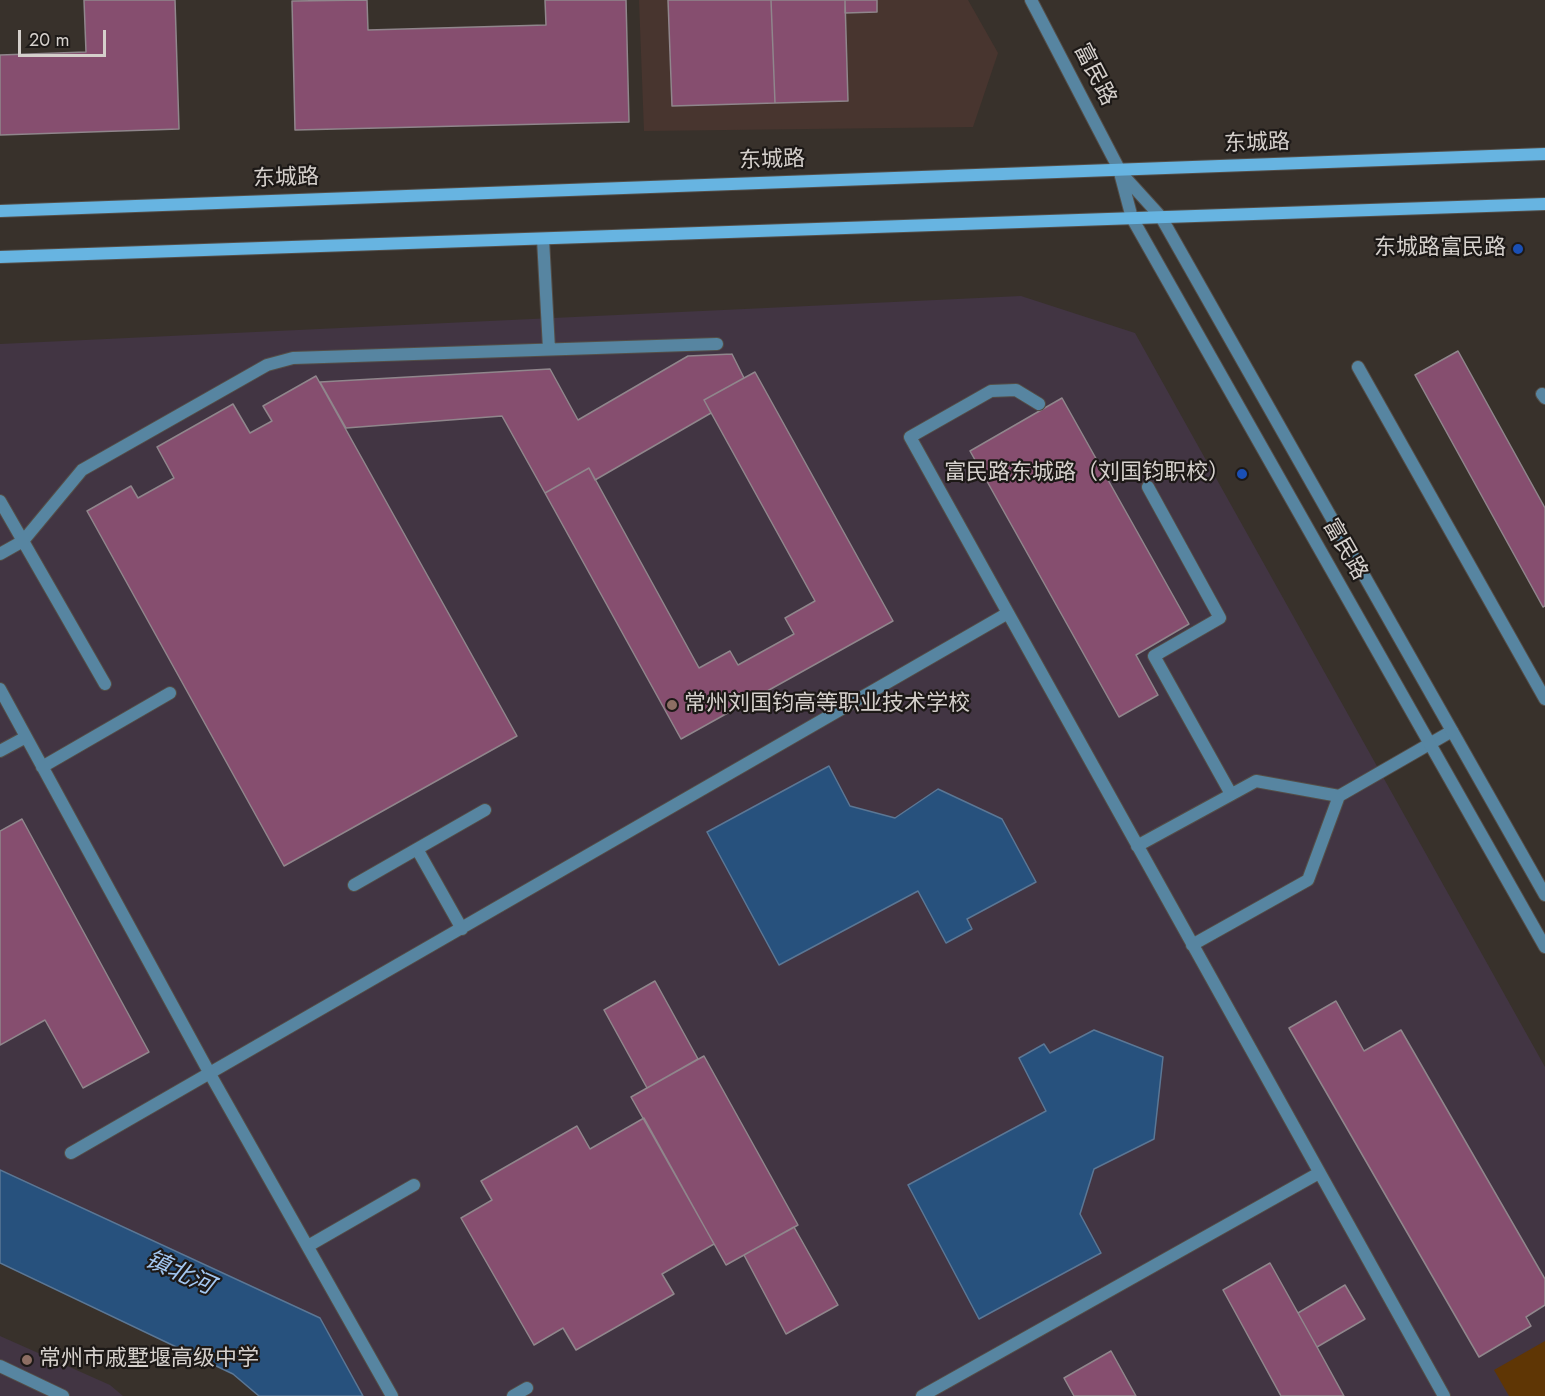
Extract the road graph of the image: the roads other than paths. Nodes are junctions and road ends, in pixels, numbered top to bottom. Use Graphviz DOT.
graph roads {
  1 [pos="1031,0"];
  2 [pos="1545,154"];
  3 [pos="1119,170"];
  4 [pos="1545,204"];
  5 [pos="0,211"];
  6 [pos="1161,217"];
  7 [pos="1132,218"];
  8 [pos="543,238"];
  9 [pos="0,257"];
  10 [pos="717,344"];
  11 [pos="549,349"];
  12 [pos="1358,367"];
  13 [pos="1039,405"];
  14 [pos="1148,488"];
  15 [pos="0,501"];
  16 [pos="22,541"];
  17 [pos="0,554"];
  18 [pos="1008,613"];
  19 [pos="105,684"];
  20 [pos="0,689"];
  21 [pos="170,693"];
  22 [pos="1544,695"];
  23 [pos="1452,731"];
  24 [pos="26,737"];
  25 [pos="1429,743"];
  26 [pos="0,751"];
  27 [pos="42,767"];
  28 [pos="1231,794"];
  29 [pos="1339,796"];
  30 [pos="485,810"];
  31 [pos="1137,846"];
  32 [pos="417,849"];
  33 [pos="354,885"];
  34 [pos="1545,895"];
  35 [pos="462,929"];
  36 [pos="1192,945"];
  37 [pos="1545,947"];
  38 [pos="210,1074"];
  39 [pos="71,1154"];
  40 [pos="1319,1173"];
  41 [pos="414,1185"];
  42 [pos="308,1246"];
  43 [pos="0,1366"];
  44 [pos="526,1388"];
  45 [pos="63,1396"];
  46 [pos="392,1396"];
  47 [pos="513,1396"];
  48 [pos="922,1396"];
  49 [pos="1444,1396"];
  1 -- 3 [label="street, 富民路"];
  2 -- 3 [label="main road, 东城路"];
  3 -- 5 [label="main road, 东城路"];
  3 -- 6 [label="street, 富民路"];
  3 -- 7 [label="street, 富民路"];
  4 -- 6 [label="main road"];
  6 -- 7 [label="main road"];
  6 -- 23 [label="street, 富民路"];
  7 -- 8 [label="main road"];
  7 -- 25 [label="street, 富民路"];
  8 -- 9 [label="main road"];
  8 -- 11 [label="street"];
  10 -- 11 [label="street"];
  11 -- 16 [label="street"];
  12 -- 22 [label="street"];
  13 -- 18 [label="street"];
  14 -- 28 [label="street"];
  15 -- 16 [label="street"];
  16 -- 17 [label="street"];
  16 -- 19 [label="street"];
  18 -- 31 [label="street"];
  18 -- 35 [label="street"];
  20 -- 24 [label="street"];
  21 -- 27 [label="street"];
  23 -- 25 [label="street"];
  23 -- 34 [label="street, 富民路"];
  24 -- 26 [label="street"];
  24 -- 27 [label="street"];
  25 -- 29 [label="street"];
  25 -- 37 [label="street, 富民路"];
  27 -- 38 [label="street"];
  28 -- 29 [label="street"];
  28 -- 31 [label="street"];
  29 -- 36 [label="street"];
  30 -- 32 [label="street"];
  31 -- 36 [label="street"];
  32 -- 33 [label="street"];
  32 -- 35 [label="street"];
  35 -- 38 [label="street"];
  36 -- 40 [label="street"];
  38 -- 39 [label="street"];
  38 -- 42 [label="street"];
  40 -- 48 [label="street"];
  40 -- 49 [label="street"];
  41 -- 42 [label="street"];
  42 -- 46 [label="street"];
  43 -- 45 [label="street"];
  44 -- 47 [label="street"];
}
